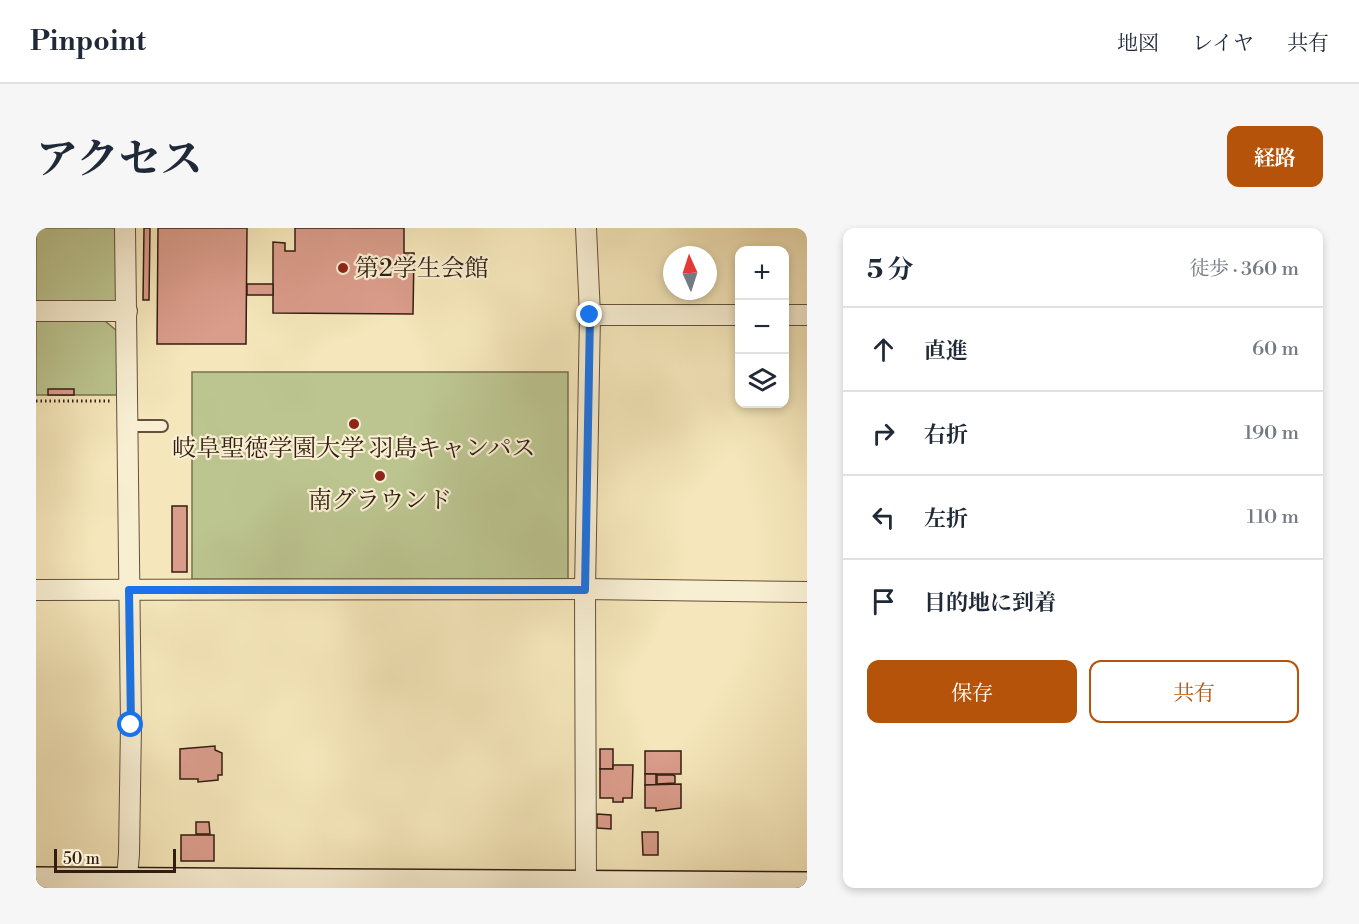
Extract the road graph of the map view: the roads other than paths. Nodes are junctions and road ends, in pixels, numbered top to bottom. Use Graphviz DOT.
graph roads {
  1 [pos="125,228"];
  2 [pos="586,228"];
  3 [pos="36,311"];
  4 [pos="127,311"];
  5 [pos="590,315"];
  6 [pos="735,315"];
  7 [pos="789,315"];
  8 [pos="807,315"];
  9 [pos="128,426"];
  10 [pos="162,426"];
  11 [pos="36,590"];
  12 [pos="129,590"];
  13 [pos="585,590"];
  14 [pos="807,592"];
  15 [pos="36,881"];
  16 [pos="126,885"];
  17 [pos="586,886"];
  18 [pos="807,886"];
  1 -- 4 [label="street"];
  2 -- 5 [label="street"];
  3 -- 4 [label="street"];
  4 -- 9 [label="street"];
  5 -- 6 [label="street"];
  5 -- 13 [label="street"];
  7 -- 8 [label="street"];
  9 -- 10 [label="lane"];
  9 -- 12 [label="street"];
  11 -- 12 [label="street"];
  12 -- 13 [label="street"];
  12 -- 16 [label="street"];
  13 -- 14 [label="street"];
  13 -- 17 [label="street"];
  15 -- 16 [label="main road"];
  16 -- 17 [label="main road"];
  17 -- 18 [label="main road"];
}
